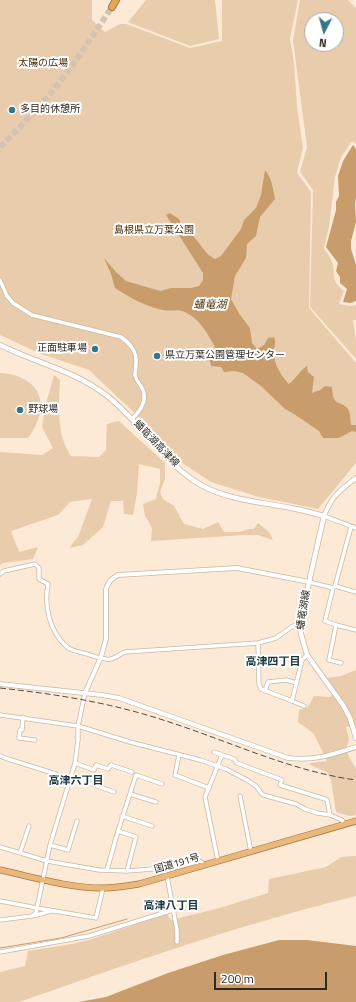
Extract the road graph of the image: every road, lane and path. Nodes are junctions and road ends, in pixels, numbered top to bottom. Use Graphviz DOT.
graph roads {
  1 [pos="114,0"];
  2 [pos="110,7"];
  3 [pos="0,280"];
  4 [pos="0,345"];
  5 [pos="132,419"];
  6 [pos="356,478"];
  7 [pos="324,516"];
  8 [pos="351,527"];
  9 [pos="356,528"];
  10 [pos="0,574"];
  11 [pos="309,582"];
  12 [pos="334,587"];
  13 [pos="356,592"];
  14 [pos="336,625"];
  15 [pos="300,626"];
  16 [pos="356,630"];
  17 [pos="258,643"];
  18 [pos="307,655"];
  19 [pos="101,657"];
  20 [pos="341,663"];
  21 [pos="297,683"];
  22 [pos="0,684"];
  23 [pos="265,691"];
  24 [pos="86,693"];
  25 [pos="292,701"];
  26 [pos="304,706"];
  27 [pos="0,715"];
  28 [pos="23,717"];
  29 [pos="78,726"];
  30 [pos="356,738"];
  31 [pos="35,740"];
  32 [pos="356,747"];
  33 [pos="179,755"];
  34 [pos="1,756"];
  35 [pos="0,761"];
  36 [pos="75,763"];
  37 [pos="218,765"];
  38 [pos="132,772"];
  39 [pos="56,774"];
  40 [pos="72,777"];
  41 [pos="162,784"];
  42 [pos="209,788"];
  43 [pos="114,792"];
  44 [pos="130,794"];
  45 [pos="240,796"];
  46 [pos="156,802"];
  47 [pos="330,815"];
  48 [pos="122,816"];
  49 [pos="76,821"];
  50 [pos="356,821"];
  51 [pos="344,825"];
  52 [pos="29,826"];
  53 [pos="152,826"];
  54 [pos="118,831"];
  55 [pos="50,845"];
  56 [pos="0,847"];
  57 [pos="252,852"];
  58 [pos="20,853"];
  59 [pos="47,861"];
  60 [pos="218,861"];
  61 [pos="205,865"];
  62 [pos="0,870"];
  63 [pos="107,870"];
  64 [pos="127,870"];
  65 [pos="167,875"];
  66 [pos="43,880"];
  67 [pos="103,888"];
  68 [pos="0,901"];
  69 [pos="37,908"];
  70 [pos="173,910"];
  71 [pos="53,911"];
  72 [pos="32,916"];
  73 [pos="0,920"];
  74 [pos="177,942"];
  75 [pos="0,952"];
  1 -- 2 [label="highway"];
  3 -- 5 [label="street"];
  4 -- 5 [label="main road, 蟠竜湖高津線"];
  5 -- 7 [label="main road, 蟠竜湖高津線"];
  6 -- 7 [label="street"];
  7 -- 8 [label="street"];
  7 -- 11 [label="main road, 蟠竜湖線"];
  8 -- 9 [label="street"];
  8 -- 12 [label="street"];
  10 -- 19 [label="street"];
  11 -- 12 [label="street"];
  11 -- 15 [label="main road, 蟠竜湖線"];
  11 -- 19 [label="street"];
  12 -- 13 [label="street"];
  12 -- 14 [label="street"];
  14 -- 16 [label="street"];
  14 -- 20 [label="street"];
  15 -- 17 [label="street"];
  15 -- 18 [label="main road, 蟠竜湖線"];
  17 -- 19 [label="street"];
  17 -- 23 [label="street"];
  18 -- 21 [label="street"];
  18 -- 30 [label="main road, 蟠竜湖線"];
  19 -- 24 [label="street"];
  21 -- 23 [label="street"];
  21 -- 25 [label="street"];
  22 -- 24 [label="street"];
  23 -- 25 [label="street"];
  24 -- 29 [label="street"];
  24 -- 32 [label="street"];
  25 -- 26 [label="street"];
  27 -- 28 [label="street"];
  28 -- 29 [label="street"];
  28 -- 31 [label="street"];
  29 -- 33 [label="street"];
  29 -- 36 [label="street"];
  33 -- 37 [label="street"];
  33 -- 42 [label="street"];
  34 -- 35 [label="street"];
  34 -- 39 [label="street"];
  36 -- 38 [label="street"];
  36 -- 40 [label="street"];
  37 -- 42 [label="street"];
  37 -- 47 [label="street"];
  37 -- 47 [label="street"];
  40 -- 43 [label="street"];
  40 -- 55 [label="street"];
  41 -- 44 [label="street"];
  42 -- 60 [label="street"];
  44 -- 46 [label="street"];
  44 -- 48 [label="street"];
  45 -- 57 [label="street"];
  47 -- 51 [label="street"];
  48 -- 53 [label="street"];
  48 -- 54 [label="street"];
  49 -- 55 [label="street"];
  50 -- 51 [label="highway, 国道191号"];
  51 -- 57 [label="highway, 国道191号"];
  52 -- 58 [label="street"];
  54 -- 63 [label="street"];
  54 -- 64 [label="street"];
  55 -- 59 [label="street"];
  56 -- 58 [label="street"];
  57 -- 60 [label="highway, 国道191号"];
  58 -- 59 [label="street"];
  59 -- 63 [label="street"];
  59 -- 66 [label="street"];
  60 -- 61 [label="highway, 国道191号"];
  61 -- 64 [label="street"];
  61 -- 65 [label="highway, 国道191号"];
  62 -- 66 [label="highway, 国道191号"];
  63 -- 64 [label="street"];
  65 -- 67 [label="highway, 国道191号"];
  65 -- 70 [label="street"];
  66 -- 67 [label="highway, 国道191号"];
  66 -- 69 [label="street"];
  67 -- 71 [label="street"];
  68 -- 69 [label="street"];
  69 -- 71 [label="street"];
  69 -- 72 [label="street"];
  70 -- 74 [label="street"];
  70 -- 75 [label="street"];
  71 -- 72 [label="street"];
  72 -- 73 [label="street"];
}
